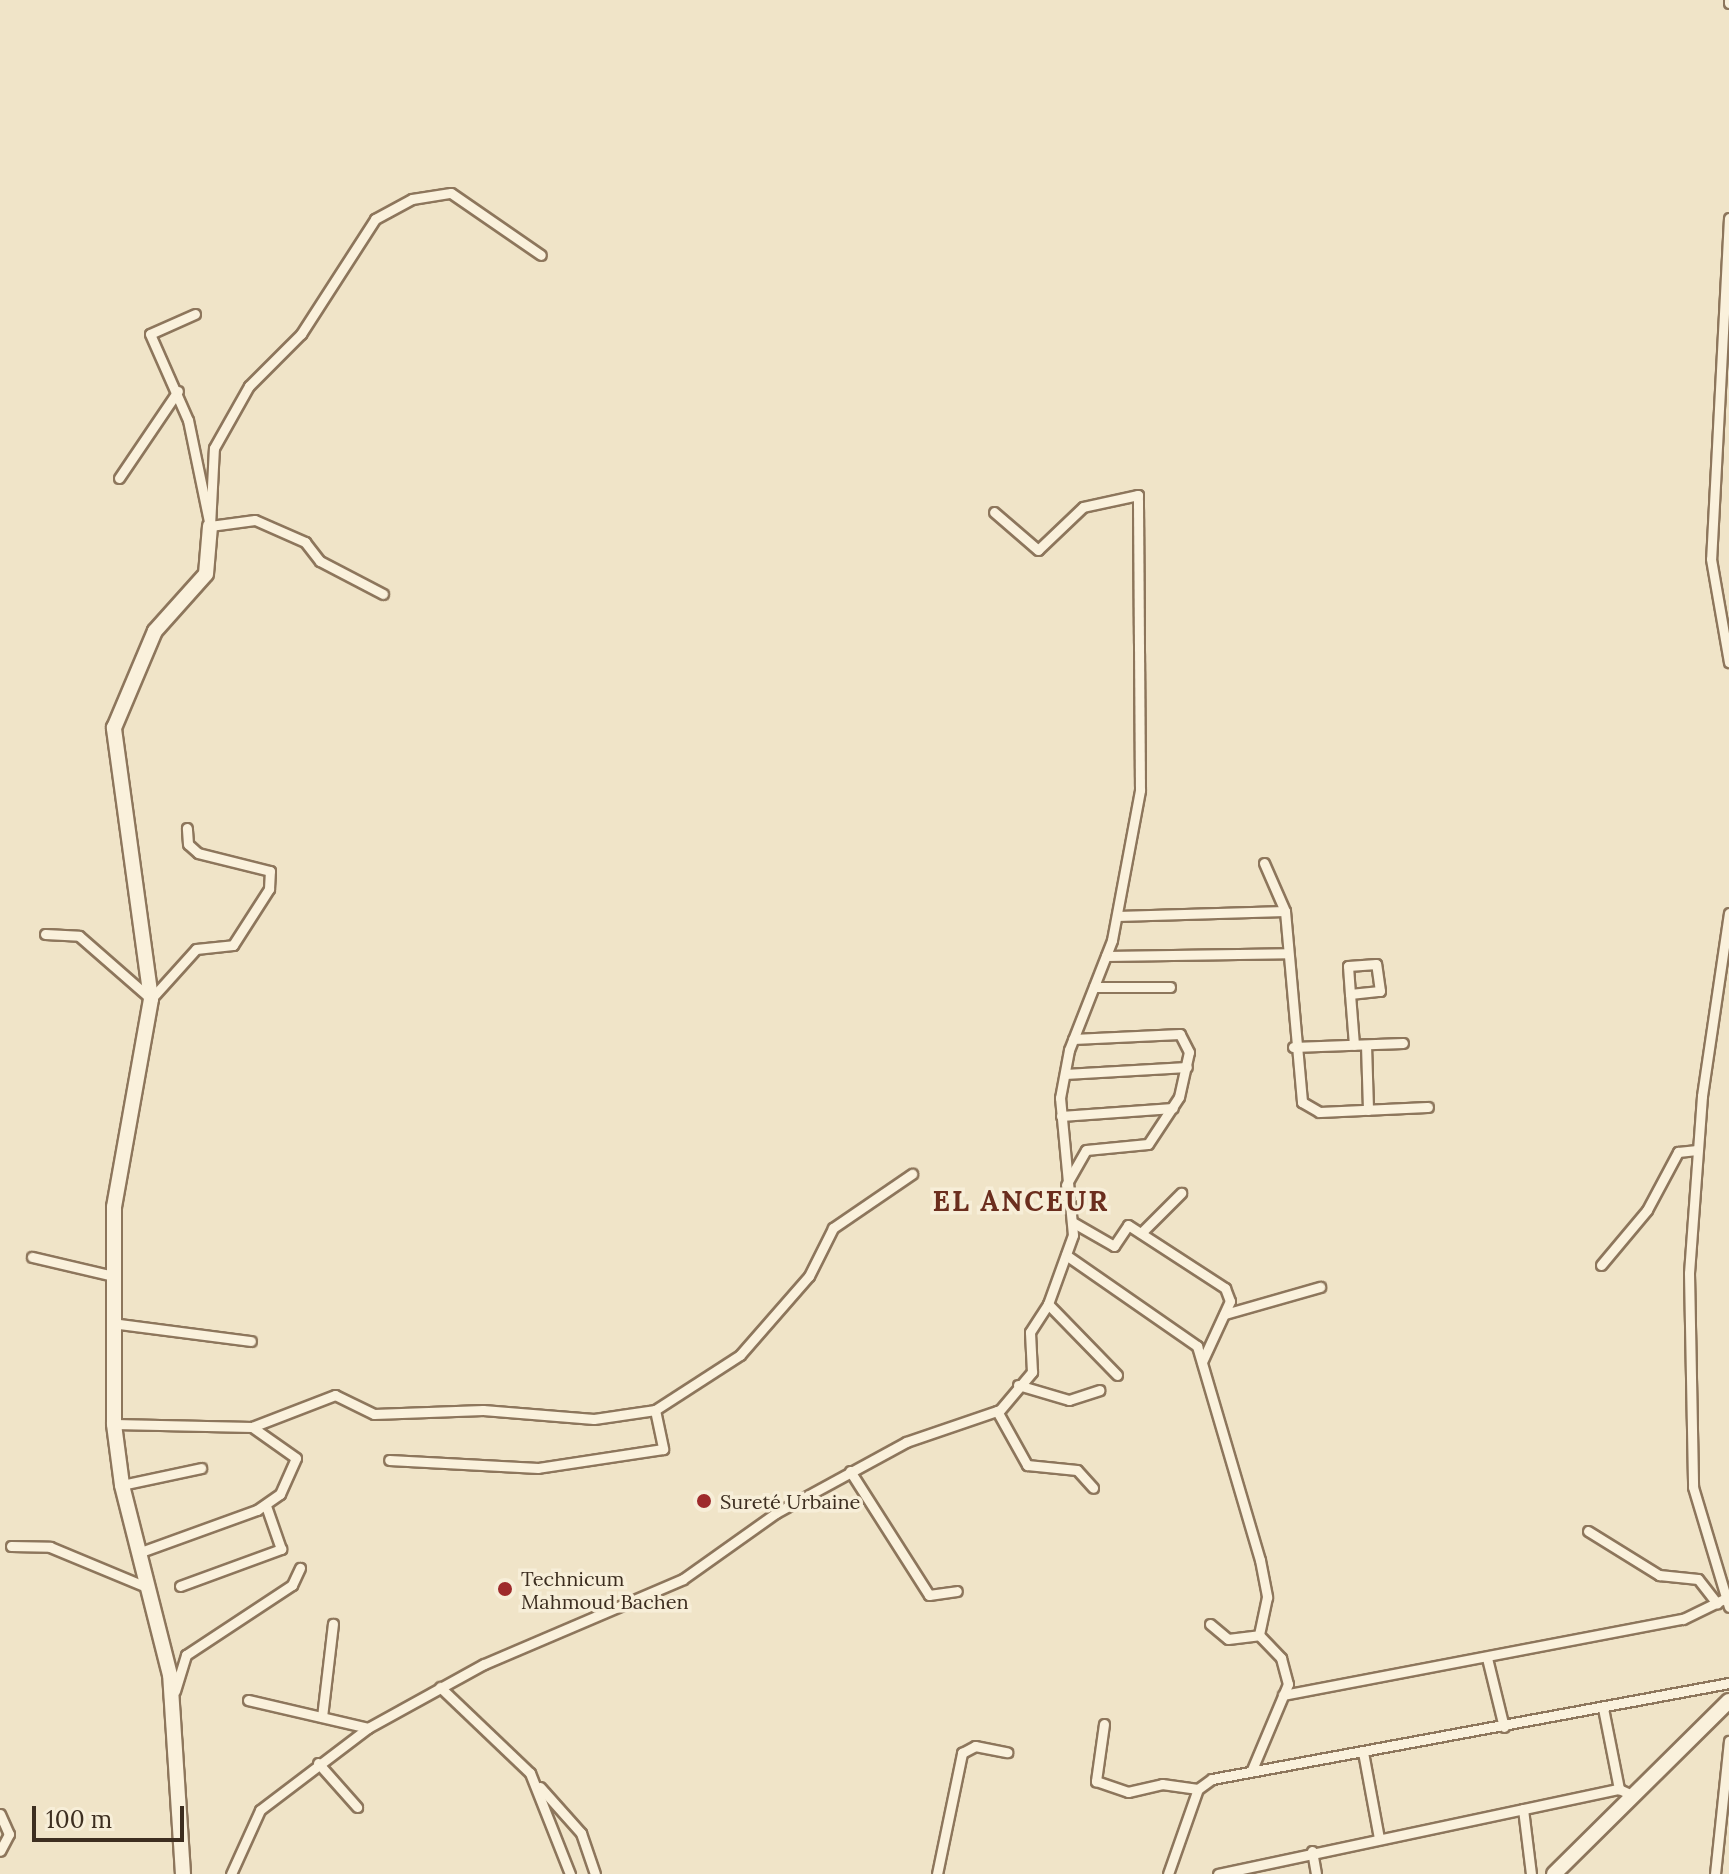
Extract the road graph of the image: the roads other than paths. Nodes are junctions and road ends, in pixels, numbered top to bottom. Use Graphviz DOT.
graph roads {
  1 [pos="1729,218"];
  2 [pos="541,255"];
  3 [pos="195,314"];
  4 [pos="1725,374"];
  5 [pos="178,391"];
  6 [pos="119,478"];
  7 [pos="994,512"];
  8 [pos="210,526"];
  9 [pos="383,594"];
  10 [pos="1729,662"];
  11 [pos="187,828"];
  12 [pos="1264,863"];
  13 [pos="1285,911"];
  14 [pos="1729,913"];
  15 [pos="1117,916"];
  16 [pos="45,934"];
  17 [pos="1288,953"];
  18 [pos="1106,956"];
  19 [pos="1094,987"];
  20 [pos="1170,987"];
  21 [pos="1350,994"];
  22 [pos="151,999"];
  23 [pos="1073,1039"];
  24 [pos="1403,1043"];
  25 [pos="1354,1045"];
  26 [pos="1366,1045"];
  27 [pos="1293,1047"];
  28 [pos="1187,1067"];
  29 [pos="1065,1074"];
  30 [pos="1428,1107"];
  31 [pos="1173,1108"];
  32 [pos="1368,1110"];
  33 [pos="1061,1116"];
  34 [pos="1697,1150"];
  35 [pos="912,1174"];
  36 [pos="1066,1186"];
  37 [pos="1181,1193"];
  38 [pos="1074,1223"];
  39 [pos="1141,1233"];
  40 [pos="1066,1255"];
  41 [pos="32,1257"];
  42 [pos="1601,1265"];
  43 [pos="113,1276"];
  44 [pos="1320,1287"];
  45 [pos="1048,1304"];
  46 [pos="1225,1314"];
  47 [pos="112,1323"];
  48 [pos="251,1341"];
  49 [pos="1202,1362"];
  50 [pos="1117,1375"];
  51 [pos="1018,1385"];
  52 [pos="1099,1390"];
  53 [pos="655,1410"];
  54 [pos="997,1411"];
  55 [pos="114,1424"];
  56 [pos="252,1427"];
  57 [pos="389,1460"];
  58 [pos="201,1468"];
  59 [pos="850,1471"];
  60 [pos="122,1485"];
  61 [pos="1093,1488"];
  62 [pos="266,1506"];
  63 [pos="1588,1531"];
  64 [pos="11,1546"];
  65 [pos="138,1553"];
  66 [pos="300,1568"];
  67 [pos="180,1586"];
  68 [pos="146,1587"];
  69 [pos="957,1591"];
  70 [pos="1724,1603"];
  71 [pos="333,1624"];
  72 [pos="1210,1624"];
  73 [pos="1259,1635"];
  74 [pos="1487,1658"];
  75 [pos="1729,1683"];
  76 [pos="440,1687"];
  77 [pos="1283,1695"];
  78 [pos="172,1699"];
  79 [pos="248,1700"];
  80 [pos="1729,1701"];
  81 [pos="1603,1708"];
  82 [pos="322,1717"];
  83 [pos="1104,1724"];
  84 [pos="1504,1727"];
  85 [pos="368,1728"];
  86 [pos="1729,1741"];
  87 [pos="1007,1752"];
  88 [pos="1363,1752"];
  89 [pos="318,1763"];
  90 [pos="1251,1772"];
  91 [pos="538,1785"];
  92 [pos="1198,1789"];
  93 [pos="1625,1792"];
  94 [pos="357,1807"];
  95 [pos="1523,1809"];
  96 [pos="0,1814"];
  97 [pos="1379,1838"];
  98 [pos="0,1851"];
  99 [pos="1312,1851"];
  100 [pos="183,1874"];
  101 [pos="231,1874"];
  102 [pos="570,1874"];
  103 [pos="595,1874"];
  104 [pos="937,1874"];
  105 [pos="1168,1874"];
  106 [pos="1218,1874"];
  107 [pos="1316,1874"];
  108 [pos="1531,1874"];
  109 [pos="1554,1874"];
  110 [pos="1715,1874"];
  1 -- 4 [label="street"];
  2 -- 8 [label="street"];
  3 -- 5 [label="street"];
  4 -- 10 [label="street"];
  5 -- 6 [label="street"];
  5 -- 8 [label="street"];
  7 -- 15 [label="street"];
  8 -- 9 [label="street"];
  8 -- 22 [label="street"];
  11 -- 22 [label="street"];
  12 -- 13 [label="street"];
  13 -- 15 [label="street"];
  13 -- 17 [label="street"];
  14 -- 34 [label="street"];
  15 -- 18 [label="street"];
  16 -- 22 [label="street"];
  17 -- 18 [label="street"];
  17 -- 27 [label="street"];
  18 -- 19 [label="street"];
  19 -- 20 [label="street"];
  19 -- 23 [label="street"];
  21 -- 21 [label="street"];
  21 -- 25 [label="street"];
  22 -- 43 [label="street"];
  23 -- 28 [label="street"];
  23 -- 29 [label="street"];
  24 -- 26 [label="street"];
  25 -- 26 [label="street"];
  25 -- 27 [label="street"];
  26 -- 32 [label="street"];
  27 -- 32 [label="street"];
  28 -- 29 [label="street"];
  28 -- 31 [label="street"];
  29 -- 33 [label="street"];
  30 -- 32 [label="street"];
  31 -- 33 [label="street"];
  31 -- 36 [label="street"];
  33 -- 36 [label="street"];
  34 -- 42 [label="street"];
  34 -- 70 [label="street"];
  35 -- 53 [label="street"];
  36 -- 38 [label="street"];
  37 -- 39 [label="street"];
  38 -- 39 [label="street"];
  38 -- 40 [label="street"];
  39 -- 46 [label="street"];
  40 -- 45 [label="street"];
  40 -- 49 [label="street"];
  41 -- 43 [label="street"];
  43 -- 47 [label="street"];
  44 -- 46 [label="street"];
  45 -- 50 [label="street"];
  45 -- 51 [label="street"];
  46 -- 49 [label="street"];
  47 -- 48 [label="street"];
  47 -- 55 [label="street"];
  49 -- 73 [label="street"];
  51 -- 52 [label="street"];
  51 -- 54 [label="street"];
  53 -- 56 [label="street"];
  53 -- 57 [label="street"];
  54 -- 59 [label="street"];
  54 -- 61 [label="street"];
  55 -- 56 [label="street"];
  55 -- 60 [label="street"];
  56 -- 62 [label="street"];
  58 -- 60 [label="street"];
  59 -- 69 [label="street"];
  59 -- 76 [label="street"];
  60 -- 65 [label="street"];
  62 -- 65 [label="street"];
  62 -- 67 [label="street"];
  63 -- 70 [label="street"];
  64 -- 68 [label="street"];
  65 -- 68 [label="street"];
  66 -- 78 [label="street"];
  68 -- 78 [label="street"];
  70 -- 74 [label="street"];
  71 -- 82 [label="street"];
  72 -- 73 [label="street"];
  73 -- 77 [label="street"];
  74 -- 77 [label="street"];
  74 -- 84 [label="street"];
  75 -- 81 [label="street"];
  76 -- 85 [label="street"];
  76 -- 91 [label="street"];
  77 -- 90 [label="street"];
  78 -- 100 [label="street"];
  79 -- 82 [label="street"];
  80 -- 93 [label="street"];
  81 -- 84 [label="street"];
  81 -- 93 [label="street"];
  82 -- 85 [label="street"];
  83 -- 92 [label="street"];
  84 -- 88 [label="street"];
  85 -- 89 [label="street"];
  86 -- 110 [label="street"];
  87 -- 104 [label="street"];
  88 -- 90 [label="street"];
  88 -- 97 [label="street"];
  89 -- 94 [label="street"];
  89 -- 101 [label="street"];
  90 -- 92 [label="street"];
  91 -- 102 [label="street"];
  91 -- 103 [label="street"];
  92 -- 105 [label="street"];
  93 -- 95 [label="street"];
  93 -- 109 [label="street"];
  95 -- 97 [label="street"];
  95 -- 108 [label="street"];
  96 -- 98 [label="street"];
  97 -- 99 [label="street"];
  99 -- 106 [label="street"];
  99 -- 107 [label="street"];
}
